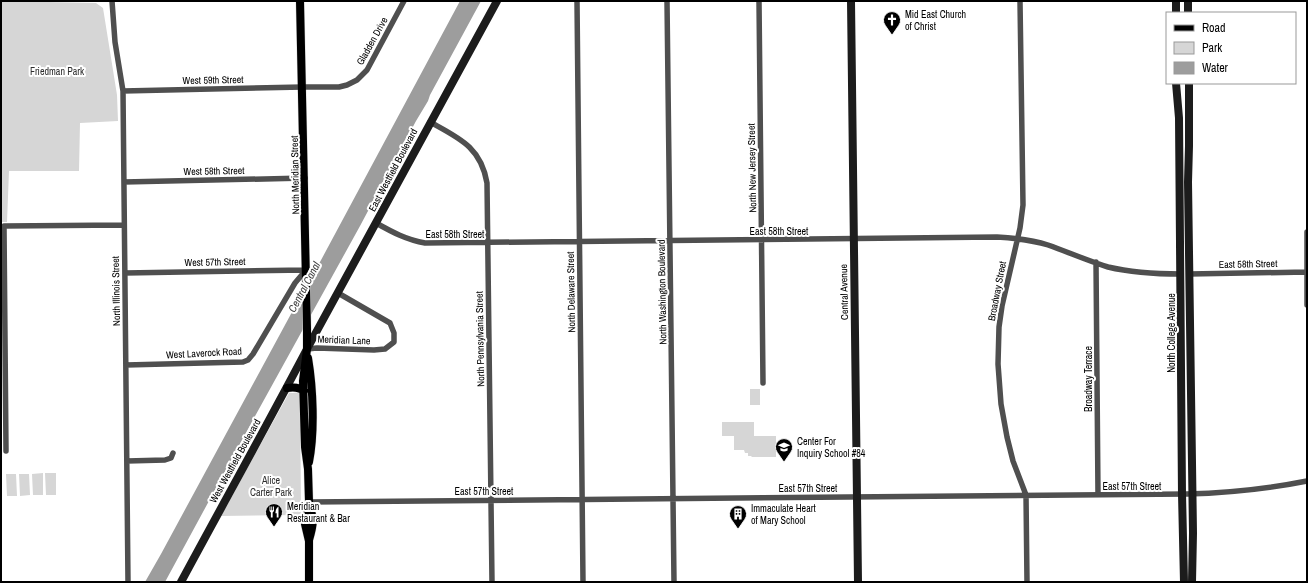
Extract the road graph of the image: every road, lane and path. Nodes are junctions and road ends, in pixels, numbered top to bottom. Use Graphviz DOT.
graph roads {
  1 [pos="112,1"];
  2 [pos="300,1"];
  3 [pos="404,1"];
  4 [pos="497,1"];
  5 [pos="577,1"];
  6 [pos="667,1"];
  7 [pos="759,1"];
  8 [pos="851,1"];
  9 [pos="1020,1"];
  10 [pos="1176,1"];
  11 [pos="1188,1"];
  12 [pos="1176,12"];
  13 [pos="1188,12"];
  14 [pos="1176,84"];
  15 [pos="1188,84"];
  16 [pos="303,86"];
  17 [pos="123,91"];
  18 [pos="430,122"];
  19 [pos="305,178"];
  20 [pos="124,182"];
  21 [pos="376,223"];
  22 [pos="124,225"];
  23 [pos="1307,232"];
  24 [pos="1017,238"];
  25 [pos="853,239"];
  26 [pos="762,240"];
  27 [pos="670,241"];
  28 [pos="579,242"];
  29 [pos="488,243"];
  30 [pos="1096,262"];
  31 [pos="306,270"];
  32 [pos="1307,272"];
  33 [pos="125,273"];
  34 [pos="1185,274"];
  35 [pos="338,293"];
  36 [pos="1307,305"];
  37 [pos="307,349"];
  38 [pos="126,366"];
  39 [pos="763,383"];
  40 [pos="287,388"];
  41 [pos="304,391"];
  42 [pos="6,451"];
  43 [pos="174,453"];
  44 [pos="127,461"];
  45 [pos="308,469"];
  46 [pos="1307,481"];
  47 [pos="1182,494"];
  48 [pos="1192,494"];
  49 [pos="1098,495"];
  50 [pos="1026,496"];
  51 [pos="857,497"];
  52 [pos="673,498"];
  53 [pos="582,499"];
  54 [pos="491,500"];
  55 [pos="308,502"];
  56 [pos="128,582"];
  57 [pos="181,582"];
  58 [pos="309,582"];
  59 [pos="492,582"];
  60 [pos="583,582"];
  61 [pos="674,582"];
  62 [pos="858,582"];
  63 [pos="1027,582"];
  64 [pos="1184,582"];
  65 [pos="1192,582"];
  1 -- 17 [label="street, North Illinois Street"];
  2 -- 16 [label="main road, North Meridian Street"];
  3 -- 16 [label="street, Gladden Drive"];
  4 -- 18 [label="main road, East Westfield Boulevard"];
  5 -- 28 [label="street, North Delaware Street"];
  6 -- 27 [label="street, North Washington Boulevard"];
  7 -- 26 [label="street, North New Jersey Street"];
  8 -- 25 [label="main road, Central Avenue"];
  9 -- 24 [label="street, Broadway Street"];
  10 -- 12 [label="main road"];
  11 -- 13 [label="main road"];
  14 -- 34 [label="main road, North College Avenue"];
  15 -- 34 [label="main road, North College Avenue"];
  16 -- 17 [label="street, West 59th Street"];
  16 -- 19 [label="main road, North Meridian Street"];
  17 -- 20 [label="street, North Illinois Street"];
  18 -- 21 [label="main road, East Westfield Boulevard"];
  18 -- 29 [label="street, North Pennsylvania Street"];
  19 -- 20 [label="street, West 58th Street"];
  19 -- 31 [label="main road, North Meridian Street"];
  20 -- 22 [label="street, North Illinois Street"];
  21 -- 29 [label="street, East 58th Street"];
  21 -- 35 [label="main road, East Westfield Boulevard"];
  22 -- 33 [label="street, North Illinois Street"];
  22 -- 42 [label="street"];
  23 -- 32 [label="street"];
  24 -- 25 [label="street, East 58th Street"];
  24 -- 30 [label="street, East 58th Street"];
  24 -- 50 [label="street, Broadway Street"];
  25 -- 26 [label="street, East 58th Street"];
  25 -- 51 [label="main road, Central Avenue"];
  26 -- 27 [label="street, East 58th Street"];
  26 -- 39 [label="street, North New Jersey Street"];
  27 -- 28 [label="street, East 58th Street"];
  27 -- 52 [label="street, North Washington Boulevard"];
  28 -- 29 [label="street, East 58th Street"];
  28 -- 53 [label="street, North Delaware Street"];
  29 -- 54 [label="street, North Pennsylvania Street"];
  30 -- 34 [label="street, East 58th Street"];
  30 -- 49 [label="street, Broadway Terrace"];
  31 -- 33 [label="street, West 57th Street"];
  31 -- 37 [label="main road, North Meridian Street"];
  31 -- 38 [label="street, West Laverock Road"];
  32 -- 34 [label="street, East 58th Street"];
  32 -- 36 [label="street"];
  33 -- 38 [label="street, North Illinois Street"];
  34 -- 47 [label="main road, North College Avenue"];
  34 -- 48 [label="main road, North College Avenue"];
  35 -- 37 [label="main road, East Westfield Boulevard"];
  35 -- 37 [label="street, Meridian Lane"];
  37 -- 40 [label="main road, West Westfield Boulevard"];
  37 -- 41 [label="main road, North Meridian Street"];
  37 -- 45 [label="main road, North Meridian Street"];
  38 -- 44 [label="street, North Illinois Street"];
  40 -- 41 [label="main road"];
  40 -- 57 [label="main road, West Westfield Boulevard"];
  41 -- 45 [label="main road, North Meridian Street"];
  43 -- 44 [label="street"];
  44 -- 56 [label="street, North Illinois Street"];
  45 -- 55 [label="main road, North Meridian Street"];
  46 -- 48 [label="street, East 57th Street"];
  47 -- 48 [label="street, East 57th Street"];
  47 -- 49 [label="street, East 57th Street"];
  47 -- 64 [label="main road, North College Avenue"];
  48 -- 65 [label="main road, North College Avenue"];
  49 -- 50 [label="street, East 57th Street"];
  50 -- 51 [label="street, East 57th Street"];
  50 -- 63 [label="street, Broadway Street"];
  51 -- 52 [label="street, East 57th Street"];
  51 -- 62 [label="main road, Central Avenue"];
  52 -- 53 [label="street, East 57th Street"];
  52 -- 61 [label="street, North Washington Boulevard"];
  53 -- 54 [label="street, East 57th Street"];
  53 -- 60 [label="street, North Delaware Street"];
  54 -- 55 [label="street, East 57th Street"];
  54 -- 59 [label="street, North Pennsylvania Street"];
  55 -- 58 [label="main road, North Meridian Street"];
}
